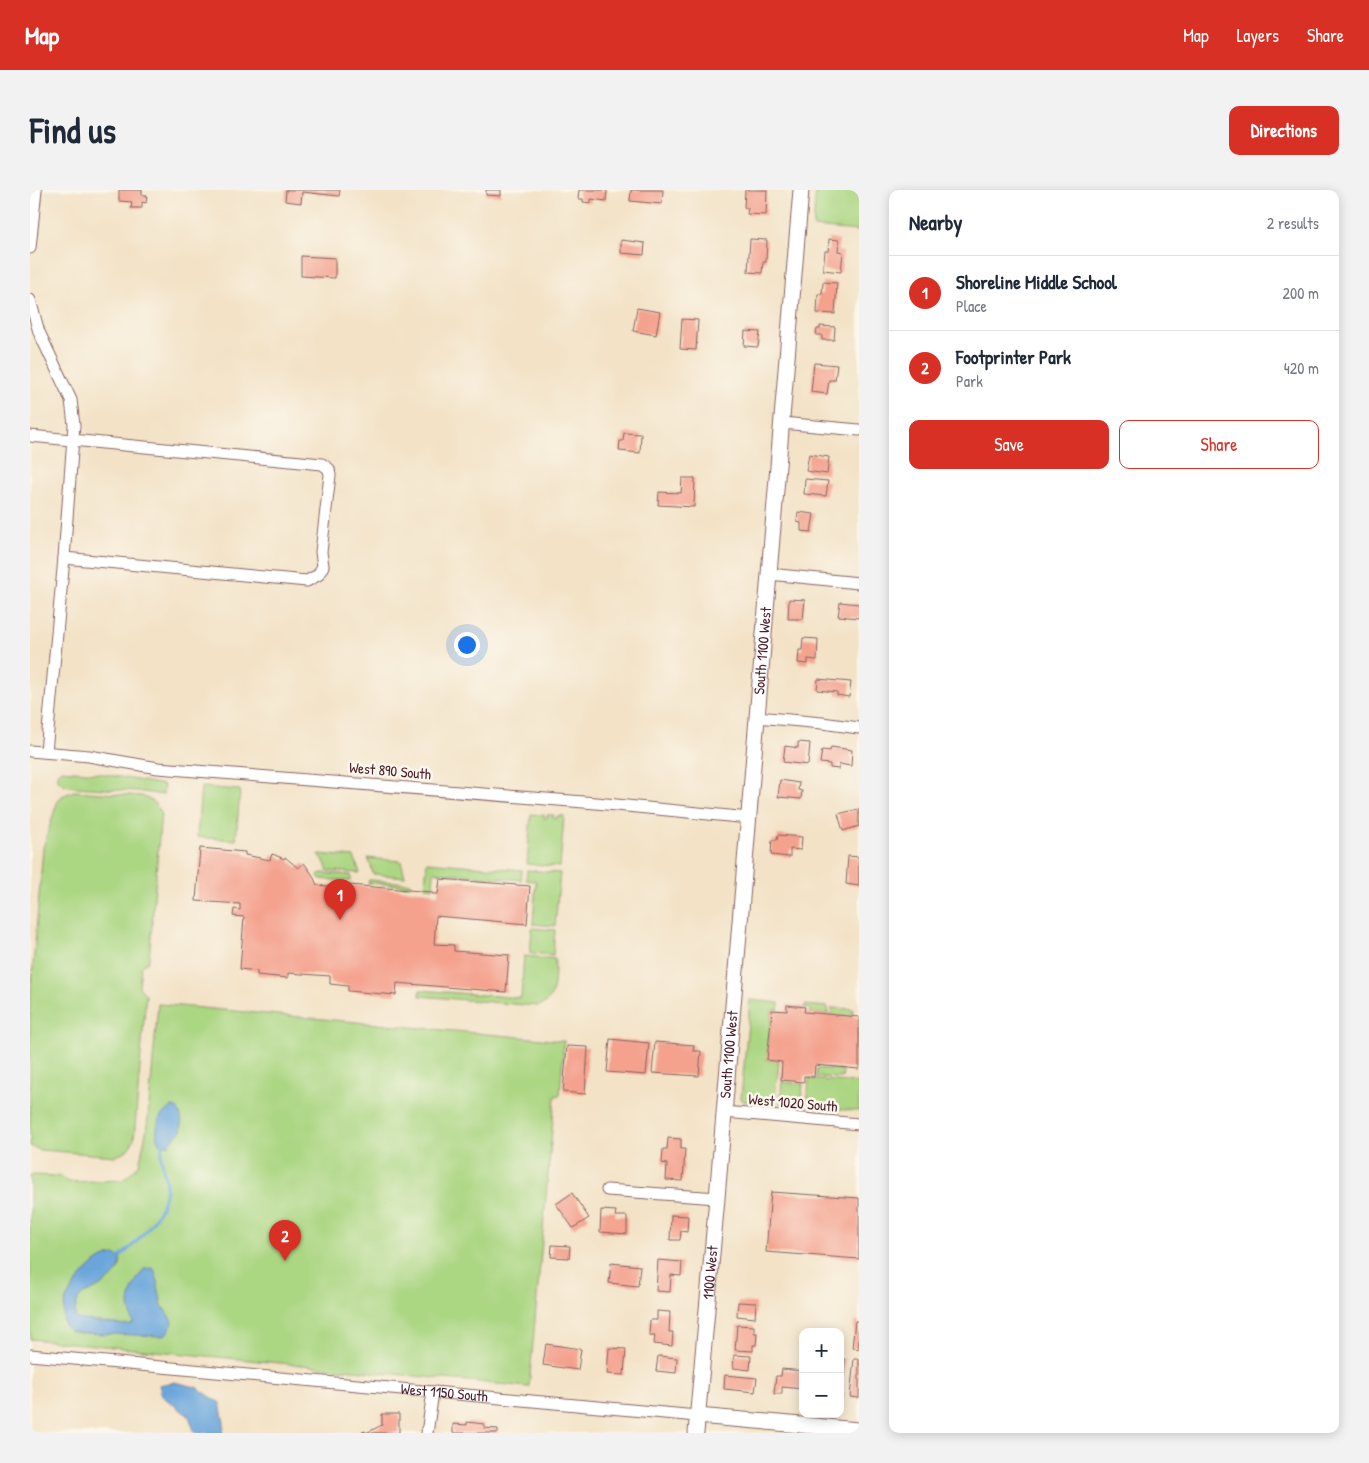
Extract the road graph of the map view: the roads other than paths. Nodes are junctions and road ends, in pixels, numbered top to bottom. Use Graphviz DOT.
graph roads {
  1 [pos="36,190"];
  2 [pos="802,190"];
  3 [pos="30,248"];
  4 [pos="30,300"];
  5 [pos="782,422"];
  6 [pos="859,430"];
  7 [pos="30,436"];
  8 [pos="73,440"];
  9 [pos="64,558"];
  10 [pos="769,574"];
  11 [pos="859,583"];
  12 [pos="758,717"];
  13 [pos="859,728"];
  14 [pos="30,751"];
  15 [pos="46,752"];
  16 [pos="749,818"];
  17 [pos="724,1112"];
  18 [pos="859,1124"];
  19 [pos="607,1190"];
  20 [pos="717,1198"];
  21 [pos="30,1355"];
  22 [pos="433,1392"];
  23 [pos="697,1416"];
  24 [pos="859,1430"];
  25 [pos="427,1433"];
  26 [pos="696,1433"];
  1 -- 3 [label="street"];
  2 -- 5 [label="street, South 1100 West"];
  4 -- 8 [label="street"];
  5 -- 6 [label="street"];
  5 -- 10 [label="street, South 1100 West"];
  7 -- 8 [label="street"];
  8 -- 9 [label="street"];
  8 -- 9 [label="street"];
  9 -- 15 [label="street"];
  10 -- 11 [label="street"];
  10 -- 12 [label="street, South 1100 West"];
  12 -- 13 [label="street"];
  12 -- 16 [label="street, South 1100 West"];
  14 -- 15 [label="street, West 890 South"];
  15 -- 16 [label="street, West 890 South"];
  16 -- 17 [label="street, South 1100 West"];
  17 -- 18 [label="street, West 1020 South"];
  17 -- 20 [label="street, 1100 West"];
  19 -- 20 [label="street"];
  20 -- 23 [label="street, 1100 West"];
  21 -- 22 [label="street, West 1150 South"];
  22 -- 23 [label="street, West 1150 South"];
  22 -- 25 [label="street"];
  23 -- 24 [label="street, West 1150 South"];
  23 -- 26 [label="street, 1100 West"];
}
